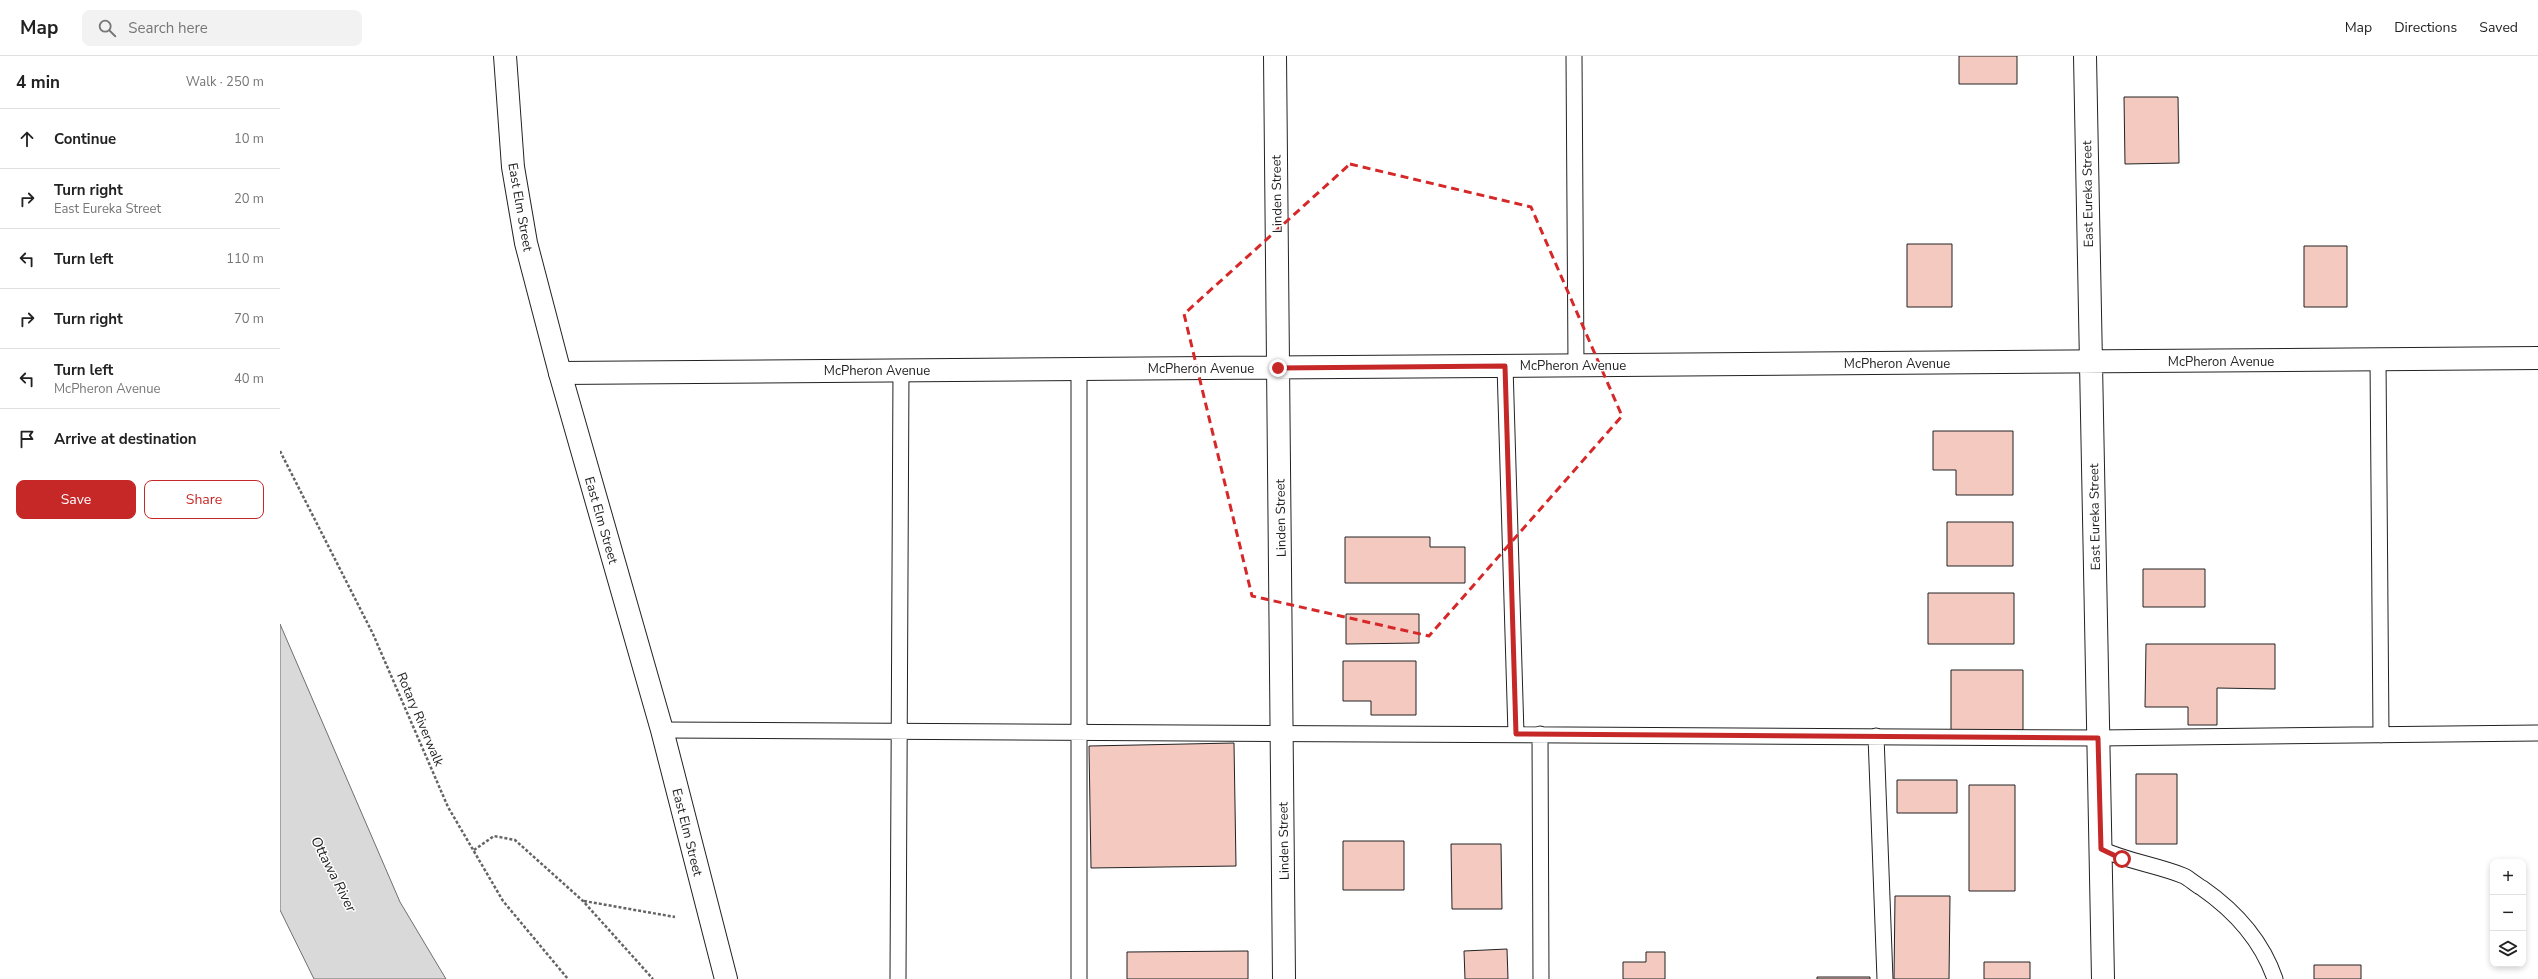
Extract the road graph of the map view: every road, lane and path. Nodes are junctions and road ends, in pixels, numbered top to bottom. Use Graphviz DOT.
graph roads {
  1 [pos="505,56"];
  2 [pos="1275,56"];
  3 [pos="1574,56"];
  4 [pos="2085,56"];
  5 [pos="2538,358"];
  6 [pos="2378,360"];
  7 [pos="2091,361"];
  8 [pos="1576,365"];
  9 [pos="1505,366"];
  10 [pos="1278,368"];
  11 [pos="1079,369"];
  12 [pos="901,370"];
  13 [pos="560,373"];
  14 [pos="280,451"];
  15 [pos="662,730"];
  16 [pos="899,730"];
  17 [pos="1079,731"];
  18 [pos="1282,732"];
  19 [pos="2538,733"];
  20 [pos="1516,734"];
  21 [pos="1540,734"];
  22 [pos="2381,735"];
  23 [pos="1876,736"];
  24 [pos="2098,738"];
  25 [pos="2101,849"];
  26 [pos="474,850"];
  27 [pos="584,901"];
  28 [pos="674,917"];
  29 [pos="568,979"];
  30 [pos="653,979"];
  31 [pos="726,979"];
  32 [pos="898,979"];
  33 [pos="1079,979"];
  34 [pos="1284,979"];
  35 [pos="1541,979"];
  36 [pos="1885,979"];
  37 [pos="2103,979"];
  38 [pos="2275,979"];
  1 -- 13 [label="street, East Elm Street"];
  2 -- 10 [label="street, Linden Street"];
  3 -- 8 [label="lane"];
  4 -- 7 [label="street, East Eureka Street"];
  5 -- 6 [label="street, McPheron Avenue"];
  6 -- 7 [label="street, McPheron Avenue"];
  6 -- 22 [label="lane"];
  7 -- 8 [label="street, McPheron Avenue"];
  7 -- 24 [label="street, East Eureka Street"];
  8 -- 9 [label="street, McPheron Avenue"];
  9 -- 10 [label="street, McPheron Avenue"];
  9 -- 20 [label="lane"];
  10 -- 11 [label="street, McPheron Avenue"];
  10 -- 18 [label="street, Linden Street"];
  11 -- 12 [label="street, McPheron Avenue"];
  11 -- 17 [label="lane"];
  12 -- 13 [label="street, McPheron Avenue"];
  12 -- 16 [label="lane"];
  13 -- 15 [label="street, East Elm Street"];
  14 -- 26 [label="path, Rotary Riverwalk"];
  15 -- 16 [label="lane"];
  15 -- 31 [label="street, East Elm Street"];
  16 -- 17 [label="lane"];
  16 -- 32 [label="lane"];
  17 -- 18 [label="lane"];
  17 -- 33 [label="lane"];
  18 -- 20 [label="lane"];
  18 -- 34 [label="street, Linden Street"];
  19 -- 22 [label="lane"];
  20 -- 21 [label="lane"];
  21 -- 23 [label="lane"];
  21 -- 35 [label="lane"];
  22 -- 24 [label="lane"];
  23 -- 24 [label="lane"];
  23 -- 36 [label="lane"];
  24 -- 25 [label="street, East Eureka Street"];
  25 -- 37 [label="street, East Eureka Street"];
  25 -- 38 [label="lane"];
  26 -- 27 [label="path"];
  26 -- 29 [label="path, Rotary Riverwalk"];
  27 -- 28 [label="path"];
  27 -- 30 [label="path"];
}
